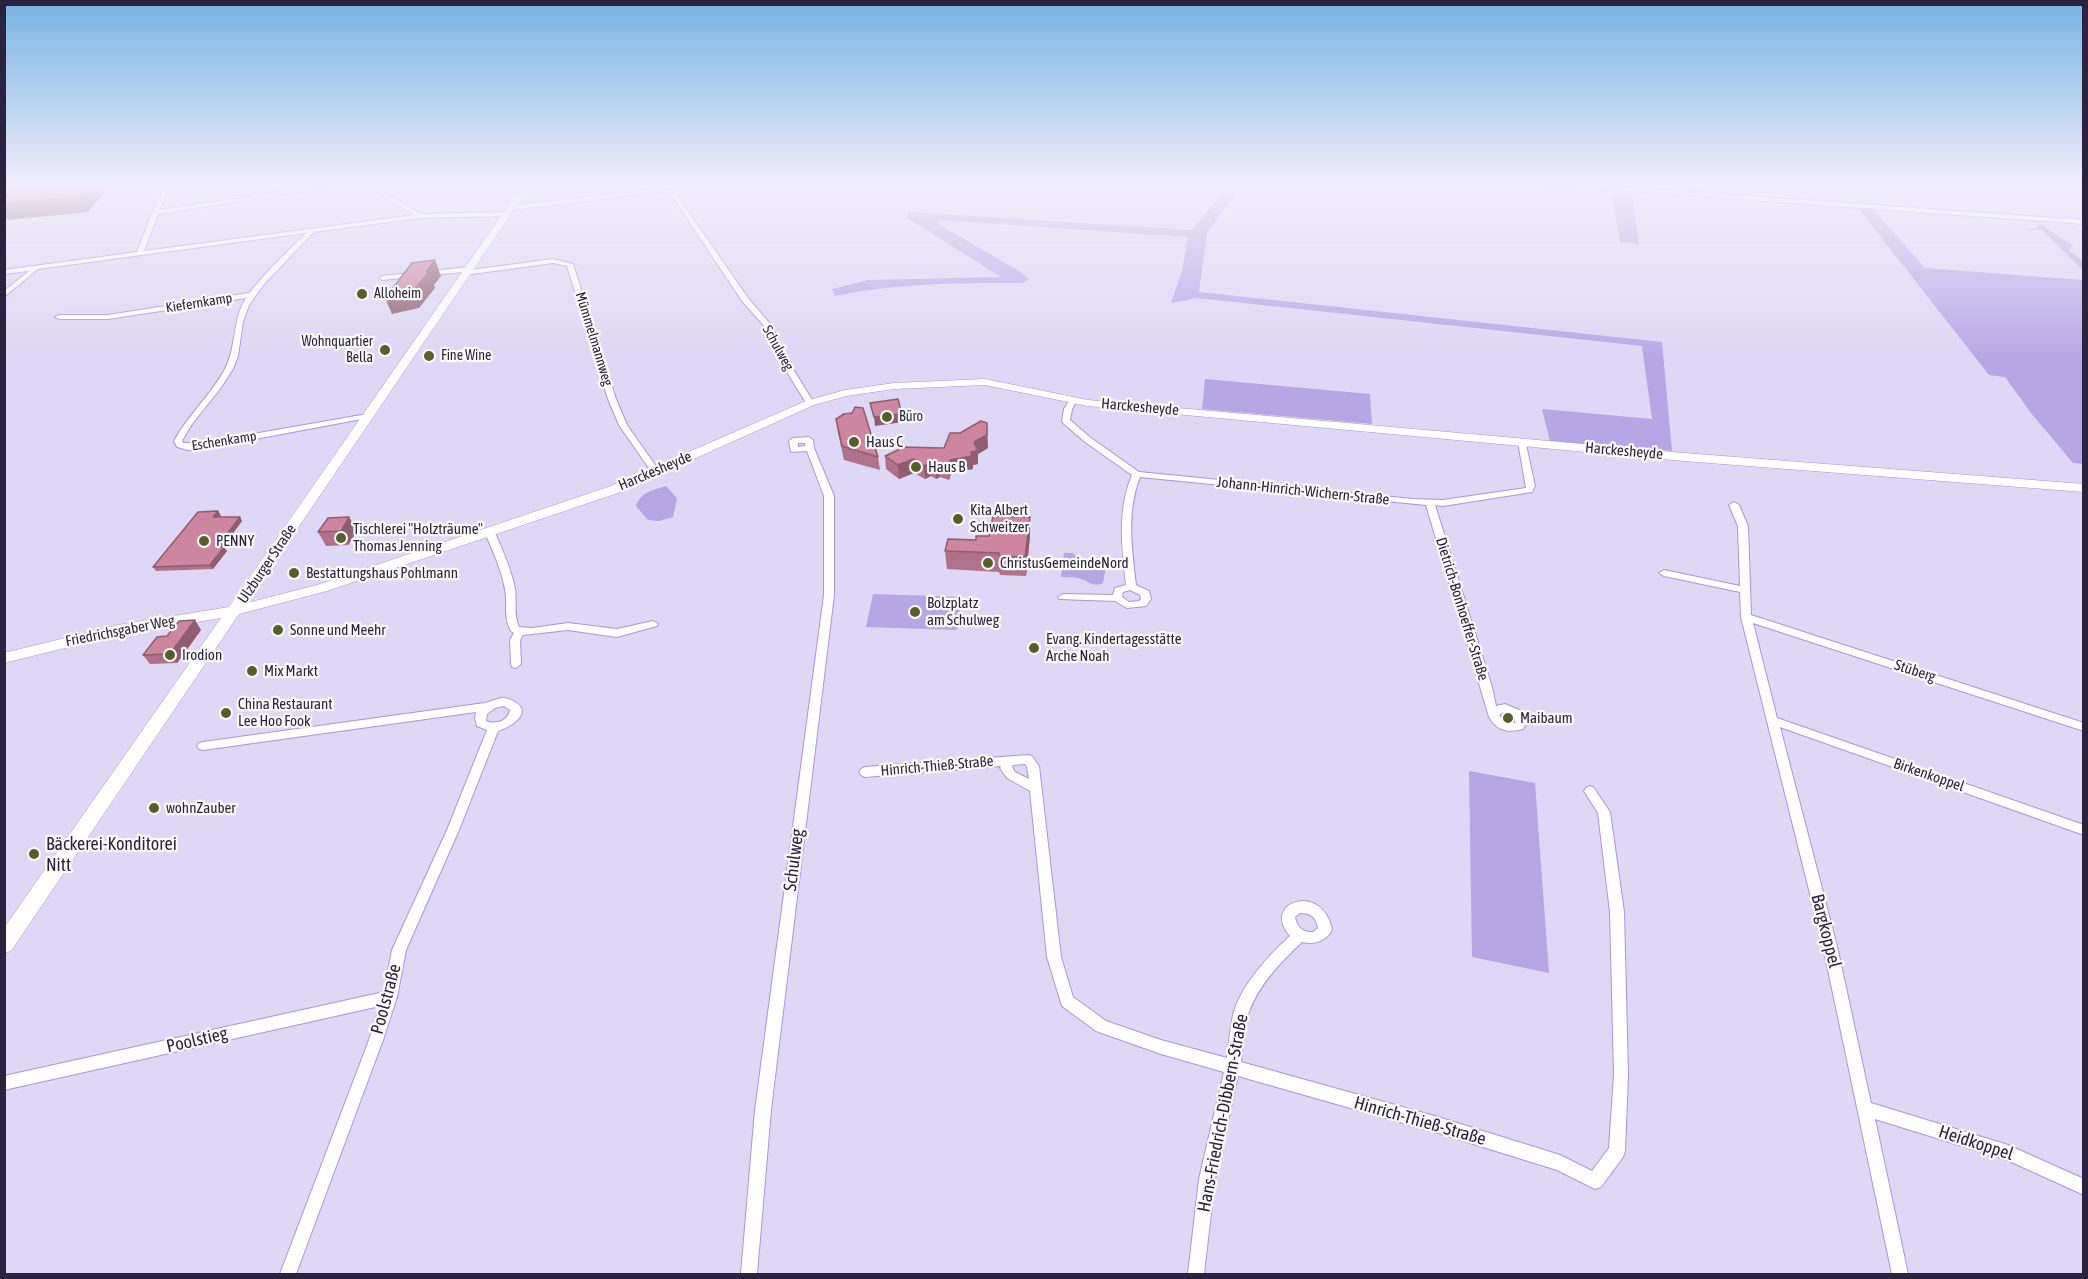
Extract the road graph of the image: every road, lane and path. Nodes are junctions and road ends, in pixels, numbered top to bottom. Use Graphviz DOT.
graph roads {
  1 [pos="144,243"];
  2 [pos="225,243"];
  3 [pos="301,243"];
  4 [pos="486,243"];
  5 [pos="707,243"];
  6 [pos="140,254"];
  7 [pos="36,268"];
  8 [pos="466,271"];
  9 [pos="4,272"];
  10 [pos="382,279"];
  11 [pos="4,295"];
  12 [pos="252,295"];
  13 [pos="59,317"];
  14 [pos="1073,401"];
  15 [pos="810,403"];
  16 [pos="367,416"];
  17 [pos="1522,442"];
  18 [pos="810,448"];
  19 [pos="656,472"];
  20 [pos="1137,474"];
  21 [pos="2084,488"];
  22 [pos="1430,504"];
  23 [pos="1734,505"];
  24 [pos="489,533"];
  25 [pos="1664,573"];
  26 [pos="1131,587"];
  27 [pos="1744,590"];
  28 [pos="1063,597"];
  29 [pos="1117,598"];
  30 [pos="236,610"];
  31 [pos="1746,617"];
  32 [pos="653,624"];
  33 [pos="520,632"];
  34 [pos="4,658"];
  35 [pos="516,664"];
  36 [pos="486,707"];
  37 [pos="1494,714"];
  38 [pos="1774,721"];
  39 [pos="2084,727"];
  40 [pos="493,728"];
  41 [pos="202,746"];
  42 [pos="865,772"];
  43 [pos="1590,791"];
  44 [pos="2084,830"];
  45 [pos="1300,936"];
  46 [pos="4,945"];
  47 [pos="390,997"];
  48 [pos="1233,1066"];
  49 [pos="4,1083"];
  50 [pos="1865,1108"];
  51 [pos="2084,1187"];
  52 [pos="288,1275"];
  53 [pos="748,1275"];
  54 [pos="1196,1275"];
  55 [pos="1900,1275"];
  1 -- 6 [label="street"];
  2 -- 6 [label="street, Schulweg"];
  3 -- 12 [label="street, Kiefernkamp"];
  4 -- 8 [label="main road, Ulzburger Straße"];
  5 -- 15 [label="street, Schulweg"];
  6 -- 7 [label="street, Schulweg"];
  7 -- 9 [label="street, Schulweg"];
  7 -- 11 [label="street"];
  8 -- 10 [label="street"];
  8 -- 16 [label="main road, Ulzburger Straße"];
  8 -- 19 [label="street, Mümmelmannweg"];
  12 -- 13 [label="street, Kiefernkamp"];
  12 -- 16 [label="street, Eschenkamp"];
  14 -- 15 [label="main road, Harckesheyde"];
  14 -- 17 [label="main road, Harckesheyde"];
  14 -- 20 [label="street, Johann-Hinrich-Wichern-Straße"];
  15 -- 19 [label="main road, Harckesheyde"];
  16 -- 30 [label="main road, Ulzburger Straße"];
  17 -- 21 [label="main road, Harckesheyde"];
  17 -- 22 [label="street, Johann-Hinrich-Wichern-Straße"];
  18 -- 53 [label="street, Schulweg"];
  19 -- 24 [label="main road, Harckesheyde"];
  20 -- 22 [label="street, Johann-Hinrich-Wichern-Straße"];
  20 -- 26 [label="street"];
  22 -- 37 [label="street, Dietrich-Bonhoeffer-Straße"];
  23 -- 27 [label="street, Bargkoppel"];
  24 -- 30 [label="main road, Harckesheyde"];
  24 -- 33 [label="street"];
  25 -- 27 [label="street"];
  26 -- 29 [label="street"];
  26 -- 29 [label="street"];
  27 -- 31 [label="street, Bargkoppel"];
  28 -- 29 [label="street"];
  30 -- 34 [label="main road, Friedrichsgaber Weg"];
  30 -- 46 [label="main road, Ulzburger Straße"];
  31 -- 38 [label="street, Bargkoppel"];
  31 -- 39 [label="street, Stüberg"];
  32 -- 33 [label="street"];
  33 -- 35 [label="street"];
  36 -- 40 [label="street"];
  36 -- 40 [label="street"];
  36 -- 41 [label="street"];
  38 -- 44 [label="street, Birkenkoppel"];
  38 -- 50 [label="street, Bargkoppel"];
  40 -- 47 [label="street, Poolstraße"];
  42 -- 48 [label="street, Hinrich-Thieß-Straße"];
  43 -- 48 [label="street, Hinrich-Thieß-Straße"];
  45 -- 48 [label="street, Hans-Friedrich-Dibbern-Straße"];
  47 -- 49 [label="street, Poolstieg"];
  47 -- 52 [label="street, Poolstraße"];
  48 -- 54 [label="street, Hans-Friedrich-Dibbern-Straße"];
  50 -- 51 [label="street, Heidkoppel"];
  50 -- 55 [label="street, Bargkoppel"];
}
